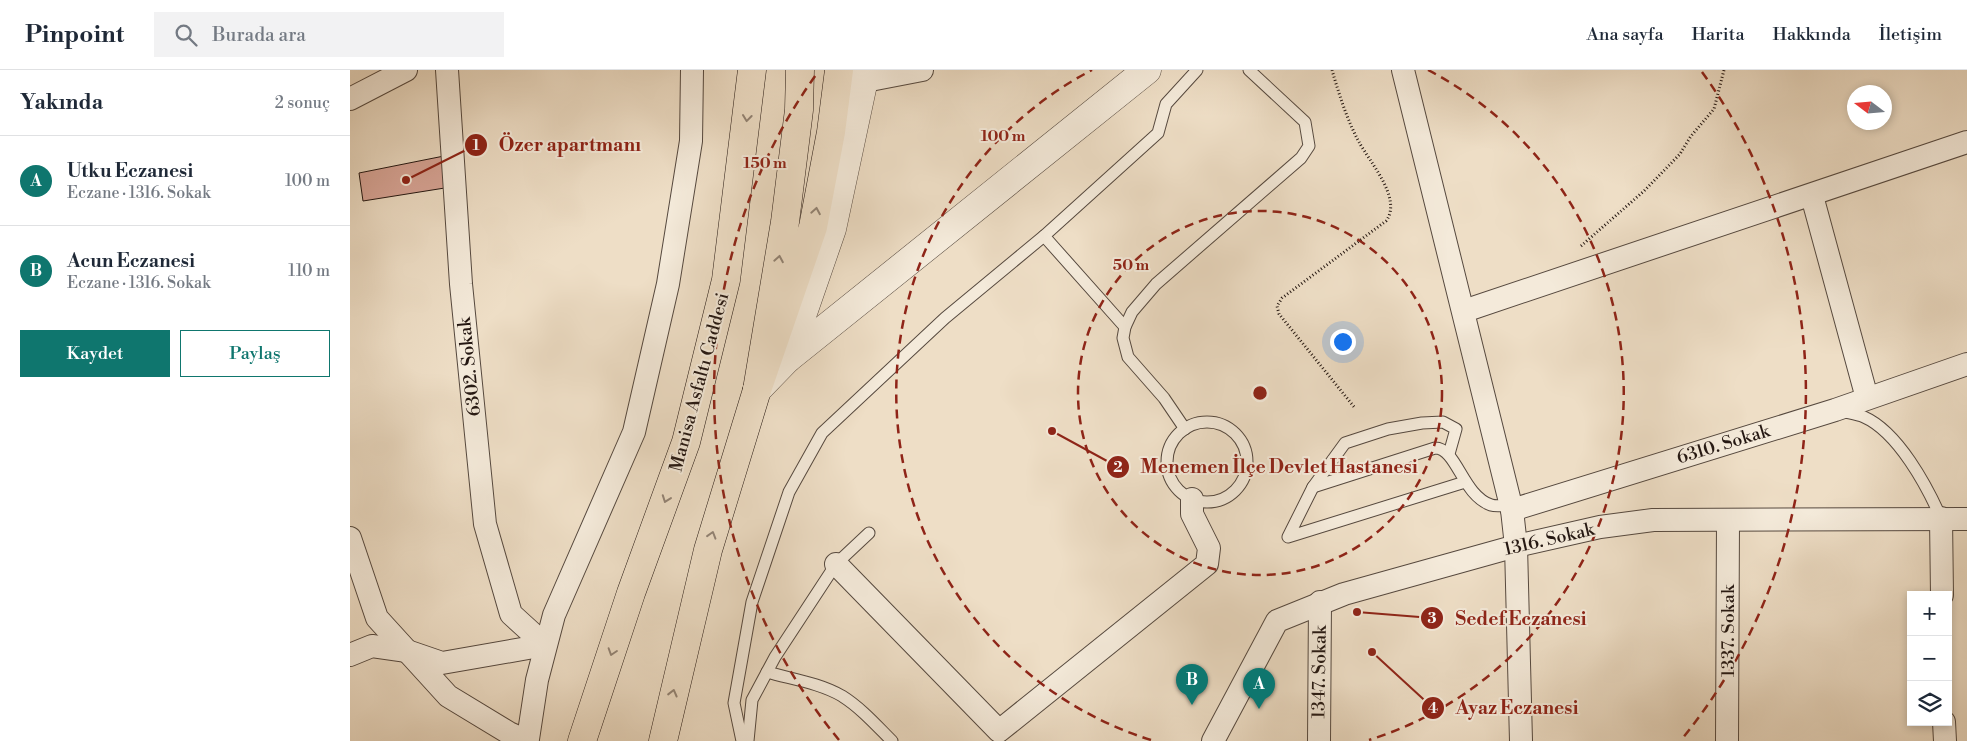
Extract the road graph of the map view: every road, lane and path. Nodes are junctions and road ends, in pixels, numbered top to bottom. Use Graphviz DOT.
graph roads {
  1 [pos="447,70"];
  2 [pos="692,70"];
  3 [pos="752,70"];
  4 [pos="800,70"];
  5 [pos="839,70"];
  6 [pos="922,70"];
  7 [pos="1147,70"];
  8 [pos="1197,70"];
  9 [pos="1249,70"];
  10 [pos="1332,70"];
  11 [pos="1403,70"];
  12 [pos="1724,70"];
  13 [pos="401,71"];
  14 [pos="865,76"];
  15 [pos="350,99"];
  16 [pos="1967,142"];
  17 [pos="1812,196"];
  18 [pos="1044,236"];
  19 [pos="1575,251"];
  20 [pos="1464,311"];
  21 [pos="1125,327"];
  22 [pos="787,359"];
  23 [pos="1967,364"];
  24 [pos="757,390"];
  25 [pos="1868,398"];
  26 [pos="1355,408"];
  27 [pos="1835,410"];
  28 [pos="1184,429"];
  29 [pos="1449,454"];
  30 [pos="1465,482"];
  31 [pos="1313,487"];
  32 [pos="1192,499"];
  33 [pos="1512,508"];
  34 [pos="1941,518"];
  35 [pos="1967,519"];
  36 [pos="1728,521"];
  37 [pos="869,533"];
  38 [pos="350,538"];
  39 [pos="1516,546"];
  40 [pos="836,564"];
  41 [pos="1942,591"];
  42 [pos="1320,602"];
  43 [pos="545,645"];
  44 [pos="408,651"];
  45 [pos="350,655"];
  46 [pos="767,672"];
  47 [pos="1944,726"];
  48 [pos="528,740"];
  49 [pos="582,741"];
  50 [pos="663,741"];
  51 [pos="742,741"];
  52 [pos="748,741"];
  53 [pos="892,741"];
  54 [pos="1213,741"];
  55 [pos="1319,741"];
  56 [pos="1521,741"];
  57 [pos="1727,741"];
  58 [pos="1944,741"];
  1 -- 43 [label="street, 6302. Sokak"];
  2 -- 43 [label="street"];
  3 -- 49 [label="highway, Manisa Asfaltı Caddesi, one-way"];
  24 -- 4 [label="highway, one-way"];
  24 -- 5 [label="highway, one-way"];
  6 -- 14 [label="street"];
  7 -- 22 [label="street"];
  8 -- 18 [label="lane"];
  9 -- 21 [label="lane"];
  10 -- 26 [label="path"];
  11 -- 20 [label="street"];
  12 -- 19 [label="path"];
  13 -- 15 [label="street"];
  14 -- 22 [label="street"];
  16 -- 17 [label="street"];
  17 -- 20 [label="street"];
  17 -- 25 [label="street"];
  18 -- 21 [label="lane"];
  18 -- 51 [label="lane"];
  20 -- 33 [label="street"];
  21 -- 28 [label="lane"];
  22 -- 24 [label="street"];
  23 -- 25 [label="street, 6310. Sokak"];
  50 -- 24 [label="highway, one-way"];
  25 -- 27 [label="street, 6310. Sokak"];
  27 -- 33 [label="street, 6310. Sokak"];
  27 -- 34 [label="lane"];
  28 -- 32 [label="lane"];
  28 -- 32 [label="lane"];
  29 -- 30 [label="lane"];
  29 -- 31 [label="lane"];
  29 -- 31 [label="lane"];
  30 -- 31 [label="lane"];
  30 -- 33 [label="lane"];
  32 -- 40 [label="street"];
  33 -- 39 [label="street"];
  34 -- 35 [label="street, 1316. Sokak"];
  34 -- 36 [label="street, 1316. Sokak"];
  34 -- 41 [label="street"];
  36 -- 39 [label="street, 1316. Sokak"];
  36 -- 57 [label="street, 1337. Sokak"];
  37 -- 40 [label="lane"];
  38 -- 44 [label="street"];
  39 -- 42 [label="street, 1316. Sokak"];
  39 -- 56 [label="street"];
  40 -- 46 [label="lane"];
  42 -- 54 [label="street, 1316. Sokak"];
  42 -- 55 [label="street, 1347. Sokak"];
  43 -- 44 [label="street"];
  43 -- 48 [label="street"];
  44 -- 45 [label="street"];
  44 -- 48 [label="street"];
  46 -- 52 [label="lane"];
  46 -- 53 [label="lane"];
  47 -- 58 [label="street"];
}
